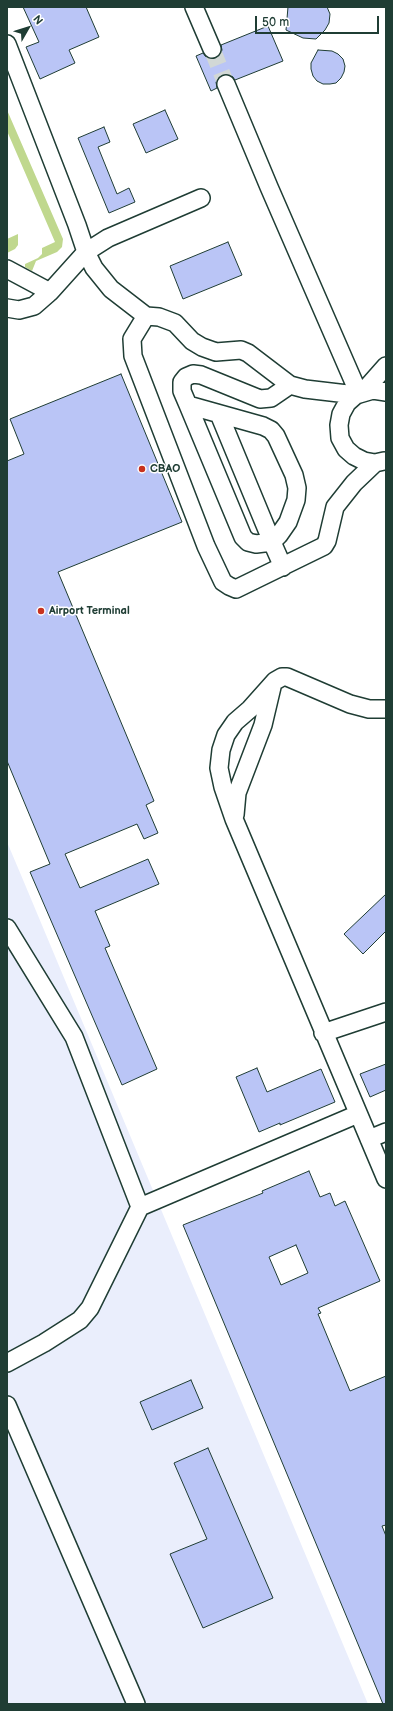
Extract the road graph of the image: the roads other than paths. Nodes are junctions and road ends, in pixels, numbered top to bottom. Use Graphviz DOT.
graph roads {
  1 [pos="194,7"];
  2 [pos="7,44"];
  3 [pos="212,49"];
  4 [pos="12,70"];
  5 [pos="226,84"];
  6 [pos="201,198"];
  7 [pos="86,252"];
  8 [pos="7,269"];
  9 [pos="50,292"];
  10 [pos="7,308"];
  11 [pos="146,316"];
  12 [pos="386,366"];
  13 [pos="290,385"];
  14 [pos="386,392"];
  15 [pos="359,394"];
  16 [pos="188,405"];
  17 [pos="219,414"];
  18 [pos="381,462"];
  19 [pos="272,542"];
  20 [pos="283,567"];
  21 [pos="272,686"];
  22 [pos="386,709"];
  23 [pos="234,819"];
  24 [pos="7,928"];
  25 [pos="386,1012"];
  26 [pos="324,1033"];
  27 [pos="358,1114"];
  28 [pos="386,1132"];
  29 [pos="369,1139"];
  30 [pos="386,1179"];
  31 [pos="140,1207"];
  32 [pos="7,1363"];
  33 [pos="7,1406"];
  34 [pos="136,1704"];
  1 -- 3 [label="street"];
  2 -- 4 [label="street"];
  4 -- 7 [label="street"];
  5 -- 15 [label="street"];
  6 -- 7 [label="street"];
  7 -- 9 [label="street"];
  7 -- 11 [label="street"];
  8 -- 9 [label="street"];
  9 -- 10 [label="street"];
  11 -- 13 [label="street"];
  11 -- 20 [label="street"];
  12 -- 15 [label="street"];
  13 -- 15 [label="street"];
  13 -- 16 [label="street"];
  14 -- 15 [label="street"];
  15 -- 18 [label="street"];
  16 -- 17 [label="street"];
  16 -- 19 [label="street"];
  17 -- 19 [label="street"];
  17 -- 19 [label="street"];
  18 -- 20 [label="street"];
  19 -- 20 [label="street"];
  21 -- 22 [label="street"];
  21 -- 23 [label="street"];
  21 -- 23 [label="street"];
  23 -- 26 [label="street"];
  24 -- 31 [label="street"];
  25 -- 26 [label="street"];
  26 -- 27 [label="street"];
  27 -- 29 [label="street"];
  27 -- 31 [label="street"];
  28 -- 29 [label="street"];
  29 -- 30 [label="street"];
  31 -- 32 [label="street"];
  33 -- 34 [label="street"];
}
